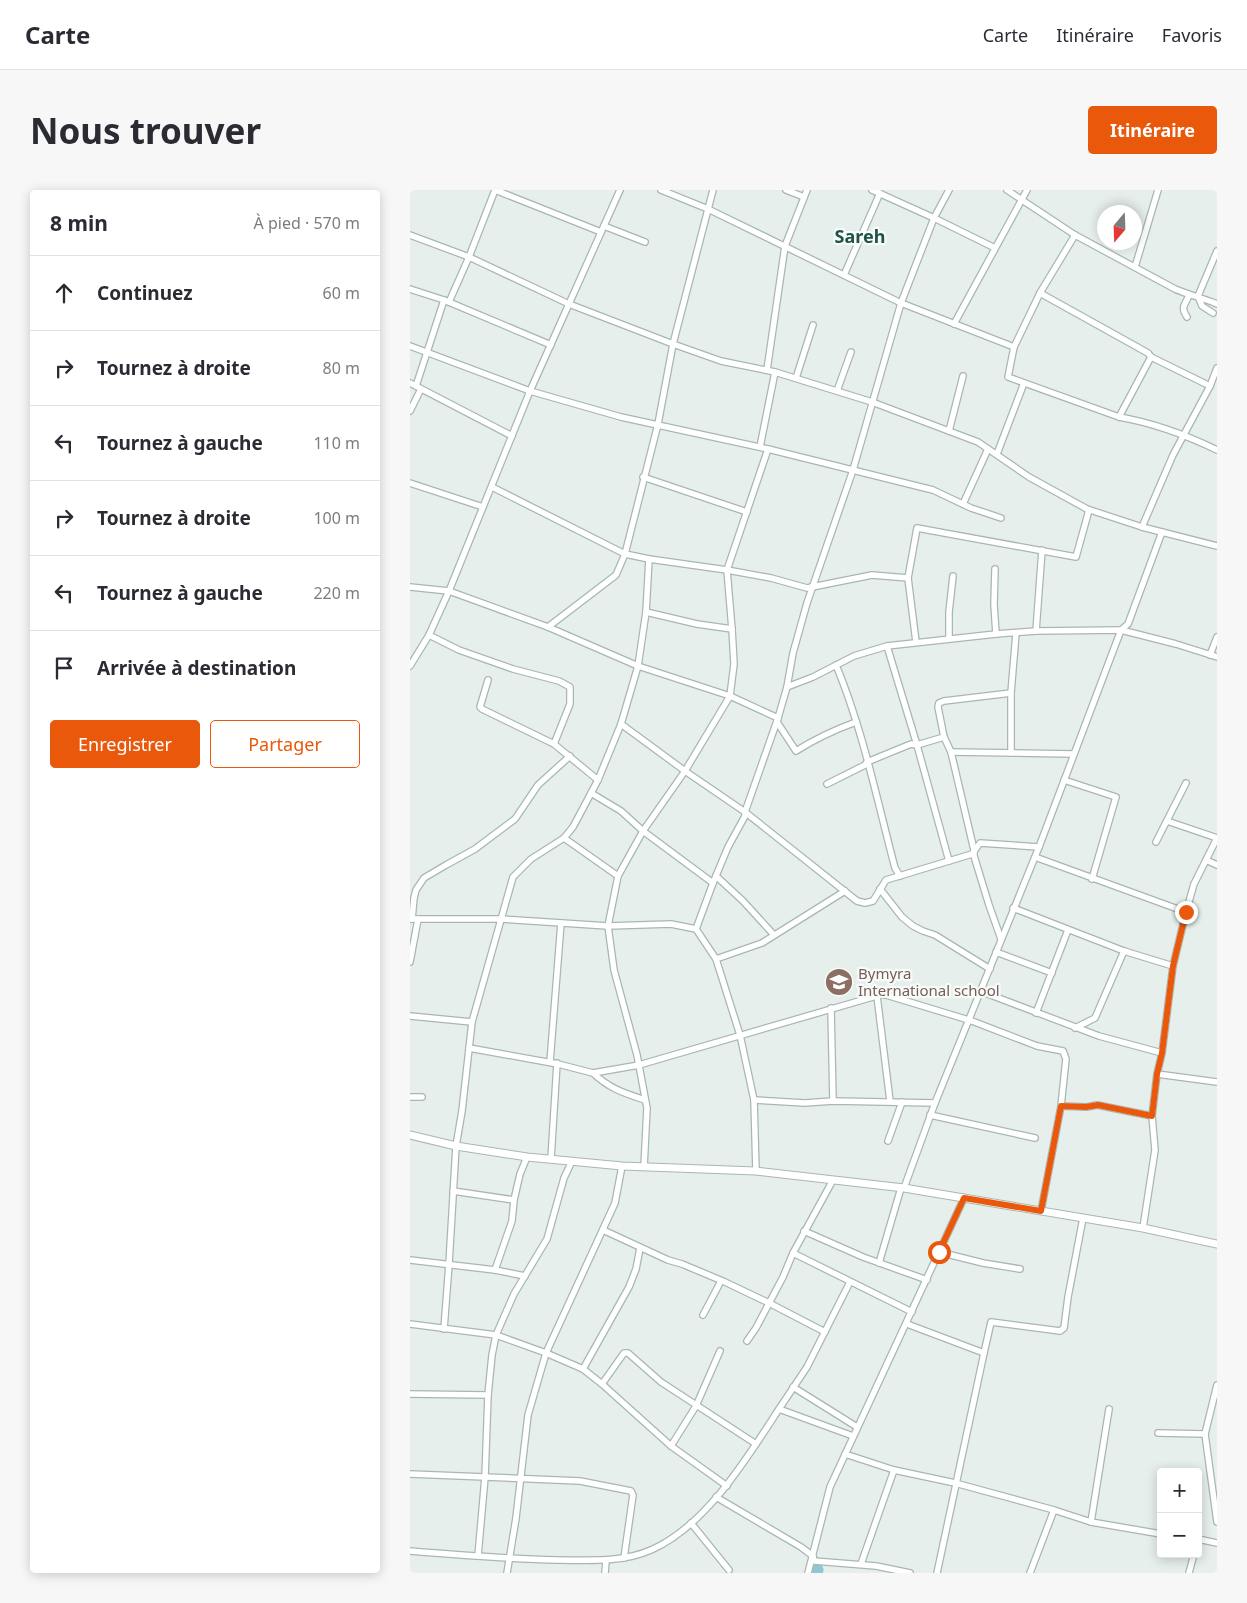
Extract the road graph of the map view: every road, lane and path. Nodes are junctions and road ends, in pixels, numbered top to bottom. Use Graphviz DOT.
graph roads {
  1 [pos="495,190"];
  2 [pos="620,190"];
  3 [pos="660,190"];
  4 [pos="713,190"];
  5 [pos="786,190"];
  6 [pos="807,190"];
  7 [pos="872,190"];
  8 [pos="950,190"];
  9 [pos="1007,190"];
  10 [pos="1028,190"];
  11 [pos="1158,190"];
  12 [pos="880,193"];
  13 [pos="804,197"];
  14 [pos="1022,200"];
  15 [pos="708,209"];
  16 [pos="934,218"];
  17 [pos="602,229"];
  18 [pos="410,235"];
  19 [pos="1075,235"];
  20 [pos="645,242"];
  21 [pos="785,246"];
  22 [pos="996,248"];
  23 [pos="1217,251"];
  24 [pos="469,258"];
  25 [pos="1135,267"];
  26 [pos="844,275"];
  27 [pos="410,289"];
  28 [pos="1040,293"];
  29 [pos="1189,295"];
  30 [pos="1198,296"];
  31 [pos="446,302"];
  32 [pos="569,304"];
  33 [pos="901,304"];
  34 [pos="1217,304"];
  35 [pos="1212,313"];
  36 [pos="1187,317"];
  37 [pos="954,324"];
  38 [pos="813,325"];
  39 [pos="673,344"];
  40 [pos="551,345"];
  41 [pos="410,346"];
  42 [pos="1014,347"];
  43 [pos="427,352"];
  44 [pos="851,352"];
  45 [pos="1151,357"];
  46 [pos="1217,368"];
  47 [pos="767,370"];
  48 [pos="775,372"];
  49 [pos="963,376"];
  50 [pos="796,378"];
  51 [pos="1024,383"];
  52 [pos="416,386"];
  53 [pos="1210,386"];
  54 [pos="530,391"];
  55 [pos="837,391"];
  56 [pos="872,402"];
  57 [pos="410,411"];
  58 [pos="1119,417"];
  59 [pos="658,424"];
  60 [pos="949,431"];
  61 [pos="1184,434"];
  62 [pos="512,436"];
  63 [pos="760,447"];
  64 [pos="768,448"];
  65 [pos="988,449"];
  66 [pos="1217,450"];
  67 [pos="997,454"];
  68 [pos="853,470"];
  69 [pos="643,477"];
  70 [pos="410,483"];
  71 [pos="492,487"];
  72 [pos="963,504"];
  73 [pos="483,507"];
  74 [pos="1089,510"];
  75 [pos="747,512"];
  76 [pos="1001,518"];
  77 [pos="1142,526"];
  78 [pos="1162,532"];
  79 [pos="1217,546"];
  80 [pos="1042,550"];
  81 [pos="625,554"];
  82 [pos="649,560"];
  83 [pos="995,569"];
  84 [pos="727,570"];
  85 [pos="953,576"];
  86 [pos="908,578"];
  87 [pos="410,586"];
  88 [pos="813,586"];
  89 [pos="449,592"];
  90 [pos="646,612"];
  91 [pos="548,627"];
  92 [pos="732,629"];
  93 [pos="1121,630"];
  94 [pos="1036,631"];
  95 [pos="1016,633"];
  96 [pos="996,634"];
  97 [pos="429,635"];
  98 [pos="1217,637"];
  99 [pos="949,639"];
  100 [pos="916,642"];
  101 [pos="887,646"];
  102 [pos="1214,656"];
  103 [pos="836,665"];
  104 [pos="410,666"];
  105 [pos="638,666"];
  106 [pos="488,680"];
  107 [pos="787,687"];
  108 [pos="1011,693"];
  109 [pos="730,696"];
  110 [pos="778,718"];
  111 [pos="856,722"];
  112 [pos="621,724"];
  113 [pos="944,737"];
  114 [pos="554,744"];
  115 [pos="917,745"];
  116 [pos="951,752"];
  117 [pos="1011,753"];
  118 [pos="1074,754"];
  119 [pos="570,756"];
  120 [pos="867,762"];
  121 [pos="685,771"];
  122 [pos="598,780"];
  123 [pos="1064,780"];
  124 [pos="1186,783"];
  125 [pos="828,784"];
  126 [pos="591,793"];
  127 [pos="745,812"];
  128 [pos="1167,821"];
  129 [pos="643,831"];
  130 [pos="564,838"];
  131 [pos="1217,838"];
  132 [pos="1156,842"];
  133 [pos="1039,847"];
  134 [pos="974,850"];
  135 [pos="1035,857"];
  136 [pos="1206,860"];
  137 [pos="949,861"];
  138 [pos="1217,865"];
  139 [pos="618,876"];
  140 [pos="900,876"];
  141 [pos="714,879"];
  142 [pos="1092,879"];
  143 [pos="880,889"];
  144 [pos="845,891"];
  145 [pos="1013,908"];
  146 [pos="1186,912"];
  147 [pos="413,919"];
  148 [pos="500,919"];
  149 [pos="561,923"];
  150 [pos="608,926"];
  151 [pos="696,929"];
  152 [pos="1068,930"];
  153 [pos="774,935"];
  154 [pos="1001,940"];
  155 [pos="1124,951"];
  156 [pos="996,952"];
  157 [pos="716,959"];
  158 [pos="410,962"];
  159 [pos="1173,966"];
  160 [pos="990,969"];
  161 [pos="1052,973"];
  162 [pos="980,991"];
  163 [pos="877,996"];
  164 [pos="831,1008"];
  165 [pos="1036,1013"];
  166 [pos="410,1016"];
  167 [pos="969,1020"];
  168 [pos="472,1022"];
  169 [pos="1075,1028"];
  170 [pos="740,1035"];
  171 [pos="469,1048"];
  172 [pos="1162,1053"];
  173 [pos="553,1063"];
  174 [pos="638,1065"];
  175 [pos="593,1073"];
  176 [pos="1157,1074"];
  177 [pos="1217,1082"];
  178 [pos="422,1096"];
  179 [pos="410,1097"];
  180 [pos="645,1100"];
  181 [pos="754,1100"];
  182 [pos="833,1101"];
  183 [pos="890,1101"];
  184 [pos="902,1102"];
  185 [pos="935,1103"];
  186 [pos="1061,1106"];
  187 [pos="930,1115"];
  188 [pos="1152,1116"];
  189 [pos="410,1135"];
  190 [pos="1035,1138"];
  191 [pos="888,1141"];
  192 [pos="456,1146"];
  193 [pos="526,1157"];
  194 [pos="550,1159"];
  195 [pos="572,1161"];
  196 [pos="622,1166"];
  197 [pos="644,1167"];
  198 [pos="756,1170"];
  199 [pos="833,1180"];
  200 [pos="903,1188"];
  201 [pos="453,1191"];
  202 [pos="964,1198"];
  203 [pos="514,1200"];
  204 [pos="1041,1211"];
  205 [pos="1083,1218"];
  206 [pos="1143,1228"];
  207 [pos="603,1230"];
  208 [pos="804,1231"];
  209 [pos="1217,1244"];
  210 [pos="640,1248"];
  211 [pos="793,1252"];
  212 [pos="939,1252"];
  213 [pos="410,1260"];
  214 [pos="879,1262"];
  215 [pos="450,1264"];
  216 [pos="1020,1269"];
  217 [pos="495,1270"];
  218 [pos="525,1276"];
  219 [pos="927,1280"];
  220 [pos="721,1281"];
  221 [pos="850,1282"];
  222 [pos="769,1303"];
  223 [pos="912,1312"];
  224 [pos="703,1315"];
  225 [pos="410,1324"];
  226 [pos="907,1324"];
  227 [pos="444,1328"];
  228 [pos="825,1332"];
  229 [pos="496,1335"];
  230 [pos="747,1341"];
  231 [pos="720,1351"];
  232 [pos="546,1353"];
  233 [pos="984,1353"];
  234 [pos="583,1369"];
  235 [pos="602,1384"];
  236 [pos="1217,1385"];
  237 [pos="793,1387"];
  238 [pos="410,1394"];
  239 [pos="488,1395"];
  240 [pos="696,1406"];
  241 [pos="1109,1409"];
  242 [pos="779,1410"];
  243 [pos="857,1426"];
  244 [pos="1158,1433"];
  245 [pos="1206,1434"];
  246 [pos="853,1436"];
  247 [pos="756,1444"];
  248 [pos="671,1446"];
  249 [pos="845,1454"];
  250 [pos="894,1470"];
  251 [pos="410,1474"];
  252 [pos="485,1477"];
  253 [pos="521,1478"];
  254 [pos="955,1483"];
  255 [pos="726,1486"];
  256 [pos="716,1497"];
  257 [pos="1054,1510"];
  258 [pos="1091,1522"];
  259 [pos="1217,1522"];
  260 [pos="691,1523"];
  261 [pos="1157,1533"];
  262 [pos="1202,1540"];
  263 [pos="1217,1543"];
  264 [pos="410,1551"];
  265 [pos="478,1556"];
  266 [pos="813,1556"];
  267 [pos="624,1558"];
  268 [pos="1193,1558"];
  269 [pos="508,1559"];
  270 [pos="606,1561"];
  271 [pos="861,1564"];
  272 [pos="729,1570"];
  273 [pos="506,1573"];
  274 [pos="604,1573"];
  275 [pos="808,1573"];
  276 [pos="910,1573"];
  277 [pos="937,1573"];
  278 [pos="1030,1573"];
  279 [pos="1189,1573"];
  1 -- 17 [label="street"];
  1 -- 24 [label="street"];
  2 -- 17 [label="street"];
  3 -- 15 [label="street"];
  4 -- 15 [label="street"];
  5 -- 13 [label="street"];
  6 -- 13 [label="street"];
  7 -- 12 [label="street"];
  8 -- 16 [label="street"];
  9 -- 14 [label="street"];
  10 -- 14 [label="street"];
  11 -- 25 [label="street"];
  12 -- 16 [label="street"];
  12 -- 26 [label="street"];
  13 -- 21 [label="street"];
  14 -- 19 [label="street"];
  14 -- 22 [label="street"];
  15 -- 21 [label="street"];
  15 -- 39 [label="street"];
  16 -- 22 [label="street"];
  16 -- 33 [label="street"];
  17 -- 20 [label="street"];
  17 -- 32 [label="street"];
  18 -- 24 [label="street"];
  19 -- 25 [label="street"];
  19 -- 28 [label="street"];
  21 -- 26 [label="street"];
  21 -- 47 [label="street"];
  22 -- 37 [label="street"];
  23 -- 30 [label="street"];
  24 -- 31 [label="street"];
  24 -- 32 [label="street"];
  25 -- 29 [label="street"];
  26 -- 33 [label="street"];
  27 -- 31 [label="street"];
  28 -- 42 [label="street"];
  28 -- 45 [label="street"];
  29 -- 30 [label="street"];
  29 -- 36 [label="street"];
  30 -- 34 [label="street"];
  30 -- 35 [label="street"];
  31 -- 40 [label="street"];
  31 -- 43 [label="street"];
  32 -- 39 [label="street"];
  32 -- 40 [label="street"];
  33 -- 37 [label="street"];
  33 -- 56 [label="street"];
  37 -- 42 [label="street"];
  38 -- 50 [label="street"];
  39 -- 47 [label="street"];
  39 -- 59 [label="street"];
  40 -- 54 [label="street"];
  41 -- 43 [label="street"];
  42 -- 51 [label="street"];
  43 -- 52 [label="street"];
  43 -- 54 [label="street"];
  44 -- 55 [label="street"];
  45 -- 53 [label="street"];
  45 -- 58 [label="street"];
  46 -- 53 [label="street"];
  47 -- 48 [label="street"];
  48 -- 50 [label="street"];
  48 -- 63 [label="street"];
  49 -- 60 [label="street"];
  50 -- 55 [label="street"];
  51 -- 58 [label="street"];
  51 -- 67 [label="street"];
  52 -- 57 [label="street"];
  52 -- 62 [label="street"];
  53 -- 61 [label="street"];
  54 -- 59 [label="street"];
  54 -- 62 [label="street"];
  55 -- 56 [label="street"];
  56 -- 60 [label="street"];
  56 -- 68 [label="street"];
  58 -- 61 [label="street"];
  59 -- 63 [label="street"];
  59 -- 69 [label="street"];
  60 -- 65 [label="street"];
  61 -- 66 [label="street"];
  61 -- 77 [label="street"];
  62 -- 71 [label="street"];
  63 -- 64 [label="street"];
  64 -- 68 [label="street"];
  64 -- 75 [label="street"];
  65 -- 67 [label="street"];
  65 -- 72 [label="street"];
  67 -- 74 [label="street"];
  68 -- 72 [label="street"];
  68 -- 88 [label="street"];
  69 -- 75 [label="street"];
  69 -- 81 [label="street"];
  70 -- 73 [label="street"];
  71 -- 73 [label="street"];
  71 -- 81 [label="street"];
  72 -- 76 [label="street"];
  73 -- 89 [label="street"];
  74 -- 77 [label="street"];
  74 -- 80 [label="street"];
  75 -- 84 [label="street"];
  77 -- 78 [label="street"];
  78 -- 79 [label="street"];
  78 -- 93 [label="street"];
  80 -- 86 [label="street"];
  80 -- 94 [label="street"];
  81 -- 82 [label="street"];
  81 -- 91 [label="street"];
  82 -- 84 [label="street"];
  82 -- 90 [label="street"];
  83 -- 96 [label="street"];
  84 -- 88 [label="street"];
  84 -- 92 [label="street"];
  85 -- 99 [label="street"];
  86 -- 88 [label="street"];
  86 -- 100 [label="street"];
  87 -- 89 [label="street"];
  88 -- 107 [label="street"];
  89 -- 91 [label="street"];
  89 -- 97 [label="street"];
  90 -- 92 [label="street"];
  90 -- 105 [label="street"];
  91 -- 105 [label="street"];
  92 -- 109 [label="street"];
  93 -- 94 [label="street"];
  93 -- 102 [label="street"];
  93 -- 118 [label="street"];
  94 -- 95 [label="street"];
  95 -- 96 [label="street"];
  95 -- 108 [label="street"];
  96 -- 99 [label="street"];
  97 -- 104 [label="street"];
  97 -- 114 [label="street"];
  98 -- 102 [label="street"];
  99 -- 100 [label="street"];
  100 -- 101 [label="street"];
  101 -- 103 [label="street"];
  101 -- 115 [label="street"];
  103 -- 107 [label="street"];
  103 -- 111 [label="street"];
  105 -- 109 [label="street"];
  105 -- 112 [label="street"];
  106 -- 114 [label="street"];
  107 -- 110 [label="street"];
  108 -- 113 [label="street"];
  108 -- 117 [label="street"];
  109 -- 110 [label="street"];
  109 -- 121 [label="street"];
  110 -- 111 [label="street"];
  110 -- 127 [label="street"];
  111 -- 120 [label="street"];
  112 -- 121 [label="street"];
  112 -- 122 [label="street"];
  113 -- 115 [label="street"];
  113 -- 116 [label="street"];
  114 -- 119 [label="street"];
  115 -- 120 [label="street"];
  115 -- 137 [label="street"];
  116 -- 117 [label="street"];
  116 -- 134 [label="street"];
  117 -- 118 [label="street"];
  118 -- 123 [label="street"];
  119 -- 122 [label="street"];
  119 -- 147 [label="street"];
  120 -- 125 [label="street"];
  120 -- 140 [label="street"];
  121 -- 127 [label="street"];
  121 -- 129 [label="street"];
  122 -- 126 [label="street"];
  123 -- 133 [label="street"];
  123 -- 142 [label="street"];
  124 -- 128 [label="street"];
  126 -- 129 [label="street"];
  126 -- 130 [label="street"];
  127 -- 141 [label="street"];
  127 -- 144 [label="street"];
  128 -- 131 [label="street"];
  128 -- 132 [label="street"];
  129 -- 139 [label="street"];
  129 -- 141 [label="street"];
  130 -- 139 [label="street"];
  130 -- 148 [label="street"];
  131 -- 136 [label="street"];
  133 -- 134 [label="street"];
  133 -- 135 [label="street"];
  134 -- 137 [label="street"];
  134 -- 154 [label="street"];
  135 -- 142 [label="street"];
  135 -- 145 [label="street"];
  136 -- 138 [label="street"];
  136 -- 146 [label="street"];
  137 -- 140 [label="street"];
  139 -- 150 [label="street"];
  140 -- 143 [label="street"];
  141 -- 151 [label="street"];
  141 -- 153 [label="street"];
  142 -- 146 [label="street"];
  143 -- 144 [label="street"];
  143 -- 160 [label="street"];
  144 -- 153 [label="street"];
  145 -- 152 [label="street"];
  145 -- 154 [label="street"];
  146 -- 159 [label="street"];
  147 -- 148 [label="street"];
  147 -- 158 [label="street"];
  148 -- 149 [label="street"];
  148 -- 168 [label="street"];
  149 -- 150 [label="street"];
  149 -- 173 [label="street"];
  150 -- 151 [label="street"];
  150 -- 174 [label="street"];
  151 -- 157 [label="street"];
  152 -- 155 [label="street"];
  152 -- 161 [label="street"];
  153 -- 157 [label="street"];
  154 -- 156 [label="street"];
  155 -- 159 [label="street"];
  155 -- 169 [label="street"];
  156 -- 160 [label="street"];
  156 -- 161 [label="street"];
  157 -- 170 [label="street"];
  159 -- 172 [label="street"];
  160 -- 162 [label="street"];
  161 -- 165 [label="street"];
  162 -- 165 [label="street"];
  162 -- 167 [label="street"];
  163 -- 164 [label="street"];
  163 -- 167 [label="street"];
  163 -- 183 [label="street"];
  164 -- 170 [label="street"];
  164 -- 182 [label="street"];
  165 -- 169 [label="street"];
  166 -- 168 [label="street"];
  167 -- 185 [label="street"];
  167 -- 186 [label="street"];
  168 -- 171 [label="street"];
  169 -- 172 [label="street"];
  170 -- 174 [label="street"];
  170 -- 181 [label="street"];
  171 -- 173 [label="street"];
  171 -- 192 [label="street"];
  172 -- 176 [label="street"];
  173 -- 175 [label="street"];
  173 -- 194 [label="street"];
  174 -- 175 [label="street"];
  174 -- 180 [label="street"];
  175 -- 180 [label="street"];
  176 -- 177 [label="street"];
  176 -- 188 [label="street"];
  178 -- 179 [label="street"];
  180 -- 197 [label="street"];
  181 -- 182 [label="street"];
  181 -- 198 [label="street"];
  182 -- 183 [label="street"];
  183 -- 184 [label="street"];
  184 -- 185 [label="street"];
  184 -- 191 [label="street"];
  185 -- 187 [label="street"];
  186 -- 188 [label="street"];
  186 -- 204 [label="street"];
  187 -- 190 [label="street"];
  187 -- 200 [label="street"];
  188 -- 206 [label="street"];
  189 -- 192 [label="street"];
  192 -- 193 [label="street"];
  192 -- 201 [label="street"];
  193 -- 194 [label="street"];
  193 -- 203 [label="street"];
  194 -- 195 [label="street"];
  195 -- 196 [label="street"];
  195 -- 218 [label="street"];
  196 -- 197 [label="street"];
  196 -- 207 [label="street"];
  197 -- 198 [label="street"];
  198 -- 199 [label="street"];
  199 -- 200 [label="street"];
  199 -- 208 [label="street"];
  200 -- 202 [label="street"];
  200 -- 214 [label="street"];
  201 -- 203 [label="street"];
  201 -- 215 [label="street"];
  202 -- 204 [label="street"];
  202 -- 212 [label="street"];
  203 -- 217 [label="street"];
  204 -- 205 [label="street"];
  205 -- 206 [label="street"];
  205 -- 233 [label="street"];
  206 -- 209 [label="street"];
  207 -- 210 [label="street"];
  207 -- 232 [label="street"];
  208 -- 211 [label="street"];
  208 -- 214 [label="street"];
  210 -- 220 [label="street"];
  210 -- 234 [label="street"];
  211 -- 221 [label="street"];
  211 -- 222 [label="street"];
  212 -- 216 [label="street"];
  212 -- 219 [label="street"];
  213 -- 215 [label="street"];
  214 -- 219 [label="street"];
  215 -- 217 [label="street"];
  215 -- 227 [label="street"];
  217 -- 218 [label="street"];
  218 -- 229 [label="street"];
  219 -- 223 [label="street"];
  220 -- 222 [label="street"];
  220 -- 224 [label="street"];
  221 -- 223 [label="street"];
  221 -- 228 [label="street"];
  222 -- 228 [label="street"];
  222 -- 230 [label="street"];
  223 -- 226 [label="street"];
  225 -- 227 [label="street"];
  226 -- 233 [label="street"];
  226 -- 243 [label="street"];
  227 -- 229 [label="street"];
  228 -- 237 [label="street"];
  229 -- 232 [label="street"];
  229 -- 239 [label="street"];
  231 -- 240 [label="street"];
  232 -- 234 [label="street"];
  232 -- 253 [label="street"];
  233 -- 254 [label="street"];
  234 -- 235 [label="street"];
  235 -- 240 [label="street"];
  235 -- 248 [label="street"];
  236 -- 245 [label="street"];
  237 -- 242 [label="street"];
  237 -- 243 [label="street"];
  238 -- 239 [label="street"];
  239 -- 252 [label="street"];
  240 -- 247 [label="street"];
  240 -- 248 [label="street"];
  241 -- 258 [label="street"];
  242 -- 246 [label="street"];
  242 -- 247 [label="street"];
  243 -- 246 [label="street"];
  244 -- 245 [label="street"];
  245 -- 259 [label="street"];
  246 -- 249 [label="street"];
  247 -- 255 [label="street"];
  248 -- 255 [label="street"];
  249 -- 250 [label="street"];
  249 -- 266 [label="street"];
  250 -- 254 [label="street"];
  250 -- 271 [label="street"];
  251 -- 252 [label="street"];
  252 -- 253 [label="street"];
  252 -- 265 [label="street"];
  253 -- 267 [label="street"];
  253 -- 269 [label="street"];
  254 -- 257 [label="street"];
  254 -- 277 [label="street"];
  255 -- 256 [label="street"];
  256 -- 260 [label="street"];
  256 -- 266 [label="street"];
  257 -- 258 [label="street"];
  257 -- 278 [label="street"];
  258 -- 261 [label="street"];
  260 -- 267 [label="street"];
  260 -- 272 [label="street"];
  262 -- 263 [label="street"];
  264 -- 265 [label="street"];
  265 -- 269 [label="street"];
  266 -- 271 [label="street"];
  266 -- 275 [label="street"];
  267 -- 270 [label="street"];
  268 -- 279 [label="street"];
  269 -- 270 [label="street"];
  269 -- 273 [label="street"];
  270 -- 274 [label="street"];
  271 -- 276 [label="street"];
}
